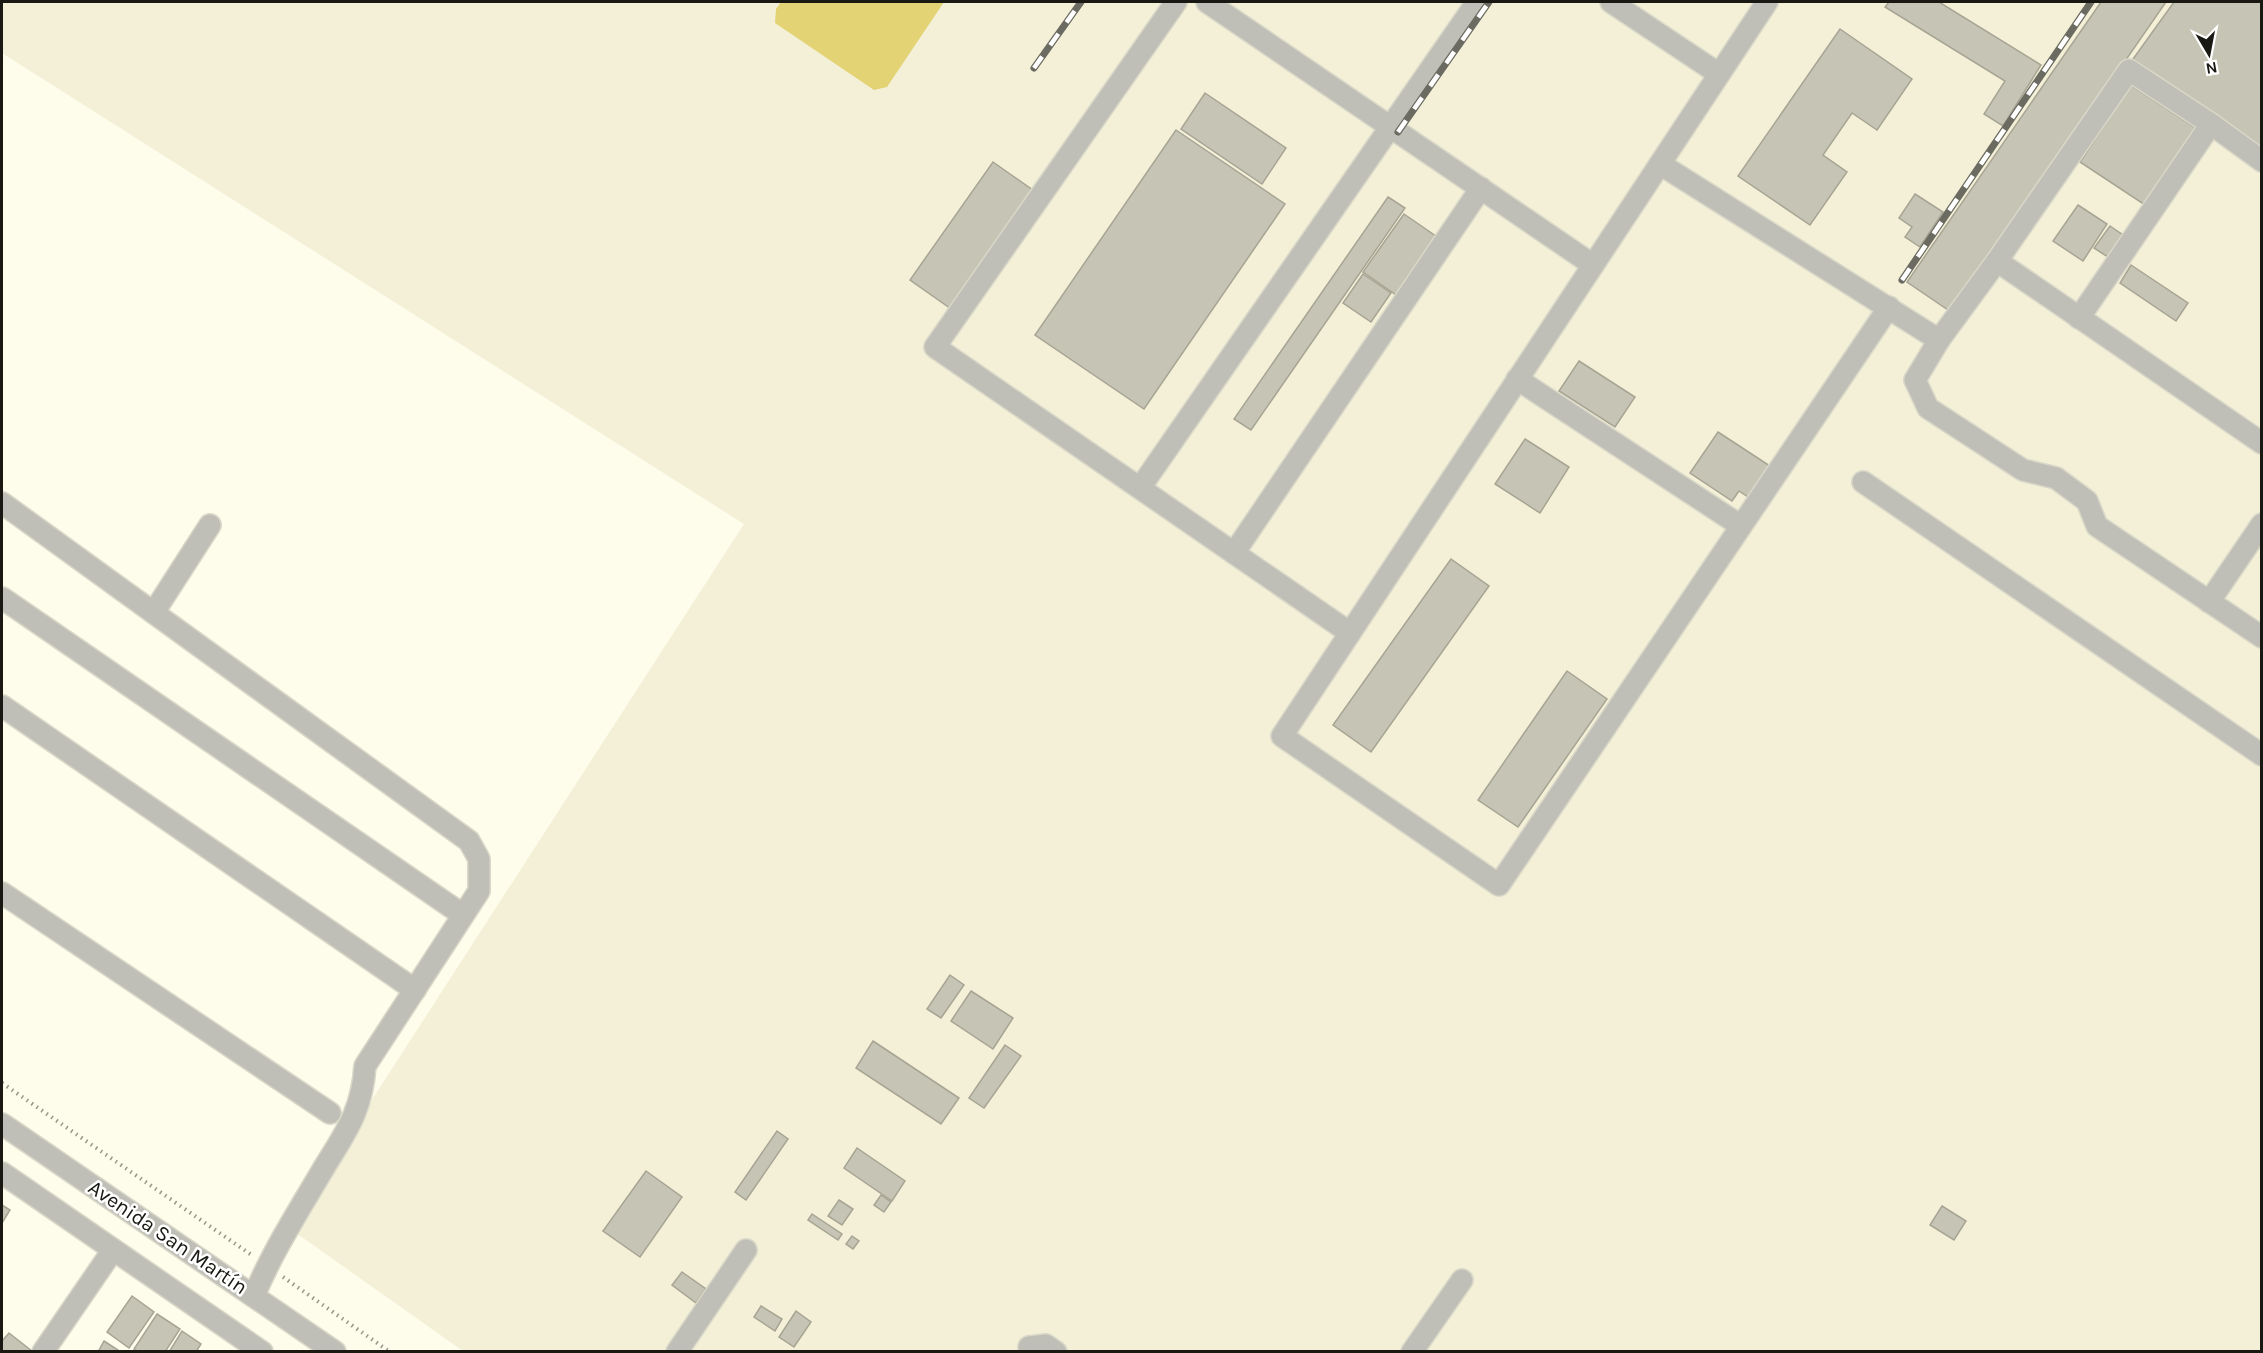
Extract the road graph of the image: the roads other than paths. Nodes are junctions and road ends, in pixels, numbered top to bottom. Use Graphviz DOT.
graph roads {
  1 [pos="1176,2"];
  2 [pos="1207,2"];
  3 [pos="1476,2"];
  4 [pos="1611,2"];
  5 [pos="1767,2"];
  6 [pos="1719,74"];
  7 [pos="2211,124"];
  8 [pos="1390,127"];
  9 [pos="2262,161"];
  10 [pos="1660,164"];
  11 [pos="1481,188"];
  12 [pos="1997,261"];
  13 [pos="1593,265"];
  14 [pos="1889,307"];
  15 [pos="2079,318"];
  16 [pos="1939,340"];
  17 [pos="1517,379"];
  18 [pos="2262,443"];
  19 [pos="1863,482"];
  20 [pos="1140,488"];
  21 [pos="2,503"];
  22 [pos="2262,524"];
  23 [pos="210,525"];
  24 [pos="1741,526"];
  25 [pos="1234,553"];
  26 [pos="2,598"];
  27 [pos="2209,602"];
  28 [pos="154,612"];
  29 [pos="1350,633"];
  30 [pos="2262,637"];
  31 [pos="2,706"];
  32 [pos="2262,755"];
  33 [pos="2,893"];
  34 [pos="463,915"];
  35 [pos="415,990"];
  36 [pos="330,1113"];
  37 [pos="2,1124"];
  38 [pos="2,1173"];
  39 [pos="113,1250"];
  40 [pos="746,1250"];
  41 [pos="1462,1280"];
  42 [pos="254,1296"];
  43 [pos="1029,1347"];
  44 [pos="43,1352"];
  45 [pos="262,1352"];
  46 [pos="335,1352"];
  47 [pos="678,1352"];
  48 [pos="1056,1352"];
  49 [pos="1412,1352"];
  1 -- 20 [label="street"];
  2 -- 8 [label="street"];
  3 -- 8 [label="street"];
  4 -- 6 [label="street"];
  5 -- 6 [label="street"];
  6 -- 10 [label="street"];
  7 -- 9 [label="street"];
  7 -- 12 [label="street"];
  7 -- 15 [label="street"];
  8 -- 11 [label="street"];
  8 -- 20 [label="street"];
  10 -- 13 [label="street"];
  10 -- 14 [label="street"];
  11 -- 13 [label="street"];
  11 -- 25 [label="street"];
  12 -- 15 [label="street"];
  12 -- 16 [label="street"];
  13 -- 17 [label="street"];
  14 -- 16 [label="street"];
  14 -- 24 [label="street"];
  15 -- 18 [label="street"];
  16 -- 27 [label="street"];
  17 -- 24 [label="street"];
  17 -- 29 [label="street"];
  19 -- 32 [label="street"];
  20 -- 25 [label="street"];
  21 -- 28 [label="street"];
  22 -- 27 [label="street"];
  23 -- 28 [label="street"];
  24 -- 29 [label="street"];
  25 -- 29 [label="street"];
  26 -- 34 [label="street"];
  27 -- 30 [label="street"];
  28 -- 34 [label="street"];
  31 -- 35 [label="street"];
  33 -- 36 [label="street"];
  34 -- 35 [label="street"];
  35 -- 42 [label="street"];
  37 -- 42 [label="street, Avenida San Martín"];
  38 -- 39 [label="street, Avenida San Martín"];
  39 -- 44 [label="street"];
  39 -- 45 [label="street, Avenida San Martín"];
  40 -- 47 [label="street"];
  41 -- 49 [label="street"];
  42 -- 46 [label="street, Avenida San Martín"];
  43 -- 48 [label="street"];
}
